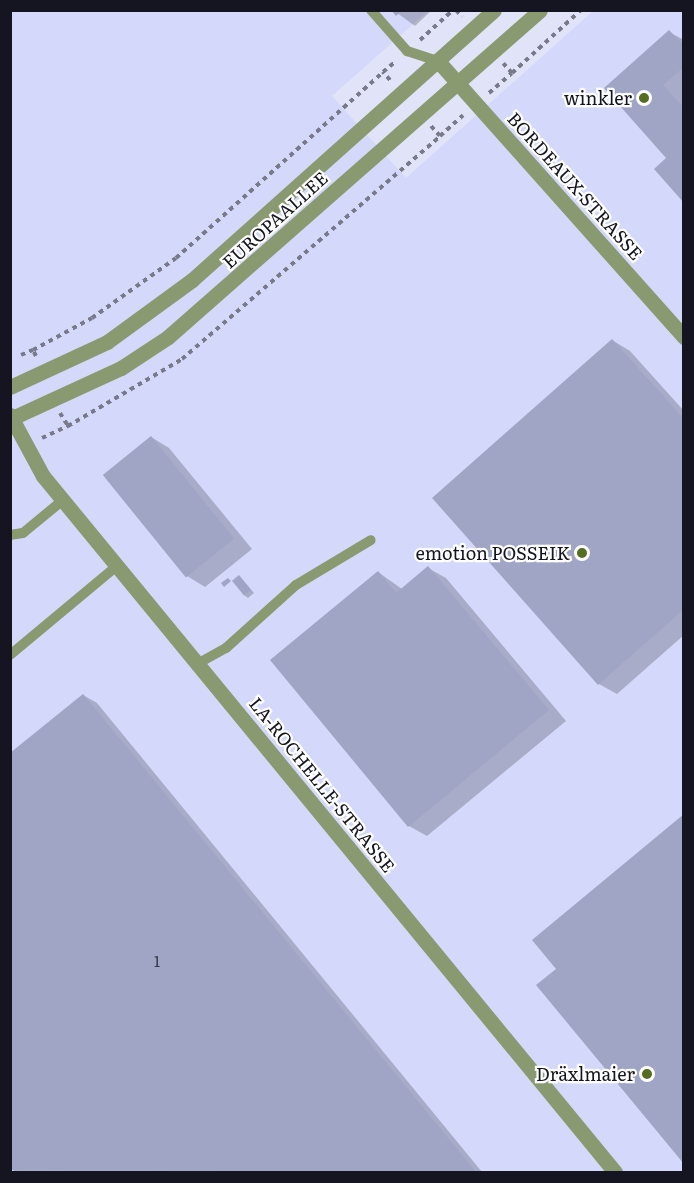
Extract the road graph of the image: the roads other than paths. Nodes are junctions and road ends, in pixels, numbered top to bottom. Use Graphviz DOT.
graph roads {
  1 [pos="371,10"];
  2 [pos="494,10"];
  3 [pos="540,10"];
  4 [pos="438,61"];
  5 [pos="458,84"];
  6 [pos="684,337"];
  7 [pos="10,387"];
  8 [pos="11,417"];
  9 [pos="63,500"];
  10 [pos="10,535"];
  11 [pos="371,540"];
  12 [pos="117,567"];
  13 [pos="10,654"];
  14 [pos="198,664"];
  15 [pos="615,1173"];
  1 -- 4 [label="lane"];
  2 -- 4 [label="street, EUROPAALLEE"];
  3 -- 5 [label="street, EUROPAALLEE"];
  4 -- 5 [label="street, BORDEAUX-STRASSE"];
  4 -- 7 [label="street, EUROPAALLEE"];
  5 -- 6 [label="street, BORDEAUX-STRASSE"];
  5 -- 8 [label="street, EUROPAALLEE"];
  8 -- 9 [label="street, LA-ROCHELLE-STRASSE"];
  9 -- 10 [label="lane"];
  9 -- 12 [label="street, LA-ROCHELLE-STRASSE"];
  11 -- 14 [label="lane"];
  12 -- 13 [label="lane"];
  12 -- 14 [label="street, LA-ROCHELLE-STRASSE"];
  14 -- 15 [label="street, LA-ROCHELLE-STRASSE"];
}
